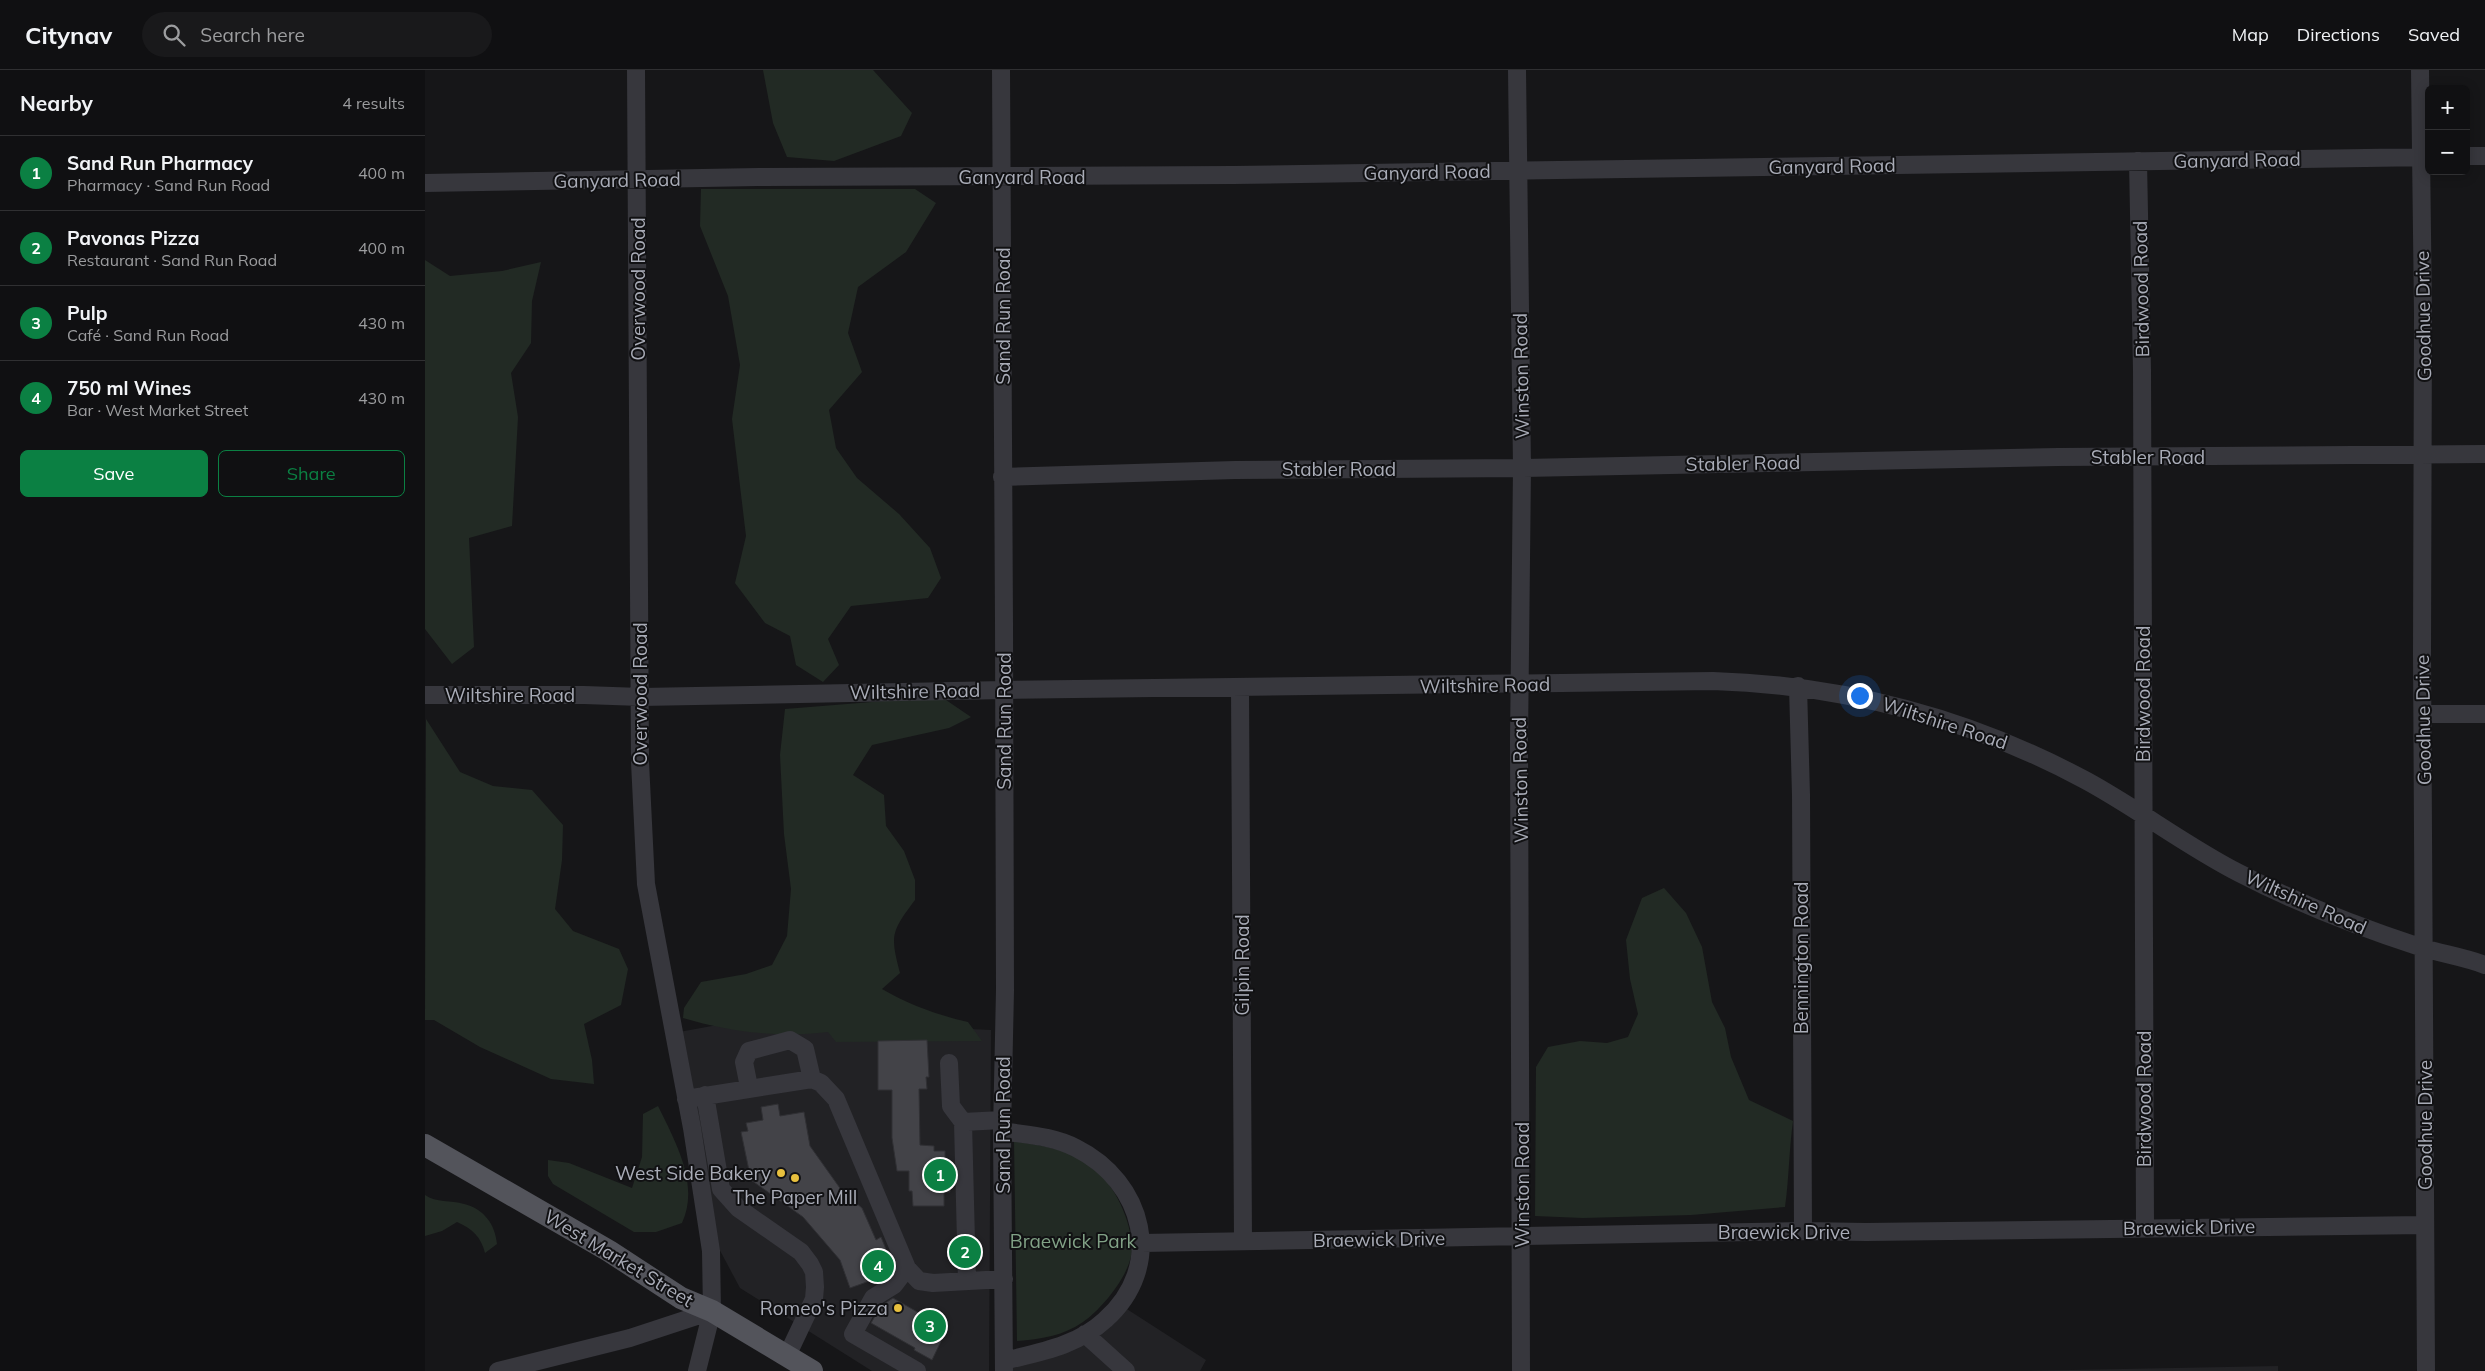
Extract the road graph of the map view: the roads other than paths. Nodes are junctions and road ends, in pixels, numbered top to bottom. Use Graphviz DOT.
graph roads {
  1 [pos="636,70"];
  2 [pos="1001,70"];
  3 [pos="1517,70"];
  4 [pos="2420,70"];
  5 [pos="2470,156"];
  6 [pos="2485,156"];
  7 [pos="2425,157"];
  8 [pos="2138,161"];
  9 [pos="1519,169"];
  10 [pos="1002,177"];
  11 [pos="637,180"];
  12 [pos="425,183"];
  13 [pos="2423,454"];
  14 [pos="2485,454"];
  15 [pos="2142,457"];
  16 [pos="1521,468"];
  17 [pos="1002,477"];
  18 [pos="1520,684"];
  19 [pos="1798,686"];
  20 [pos="1240,688"];
  21 [pos="1004,690"];
  22 [pos="425,695"];
  23 [pos="641,697"];
  24 [pos="2423,714"];
  25 [pos="2485,714"];
  26 [pos="2143,817"];
  27 [pos="2423,948"];
  28 [pos="2485,965"];
  29 [pos="949,1063"];
  30 [pos="812,1079"];
  31 [pos="749,1088"];
  32 [pos="705,1095"];
  33 [pos="686,1099"];
  34 [pos="963,1122"];
  35 [pos="1002,1126"];
  36 [pos="425,1144"];
  37 [pos="2425,1225"];
  38 [pos="2145,1227"];
  39 [pos="1803,1231"];
  40 [pos="1522,1237"];
  41 [pos="1243,1241"];
  42 [pos="1142,1243"];
  43 [pos="907,1268"];
  44 [pos="1004,1279"];
  45 [pos="967,1281"];
  46 [pos="712,1311"];
  47 [pos="1085,1334"];
  48 [pos="787,1356"];
  49 [pos="1004,1366"];
  50 [pos="498,1371"];
  51 [pos="697,1371"];
  52 [pos="813,1371"];
  53 [pos="917,1371"];
  54 [pos="1126,1371"];
  55 [pos="1521,1371"];
  56 [pos="2426,1371"];
  1 -- 11 [label="street, Overwood Road"];
  2 -- 10 [label="street, Sand Run Road"];
  3 -- 9 [label="street, Winston Road"];
  4 -- 7 [label="street, Goodhue Drive"];
  5 -- 6 [label="street"];
  7 -- 8 [label="street, Ganyard Road"];
  7 -- 13 [label="street, Goodhue Drive"];
  8 -- 9 [label="street, Ganyard Road"];
  8 -- 15 [label="street, Birdwood Road"];
  9 -- 10 [label="street, Ganyard Road"];
  9 -- 16 [label="street, Winston Road"];
  10 -- 11 [label="street, Ganyard Road"];
  10 -- 17 [label="street, Sand Run Road"];
  11 -- 12 [label="street, Ganyard Road"];
  11 -- 23 [label="street, Overwood Road"];
  13 -- 14 [label="street, Stabler Road"];
  13 -- 15 [label="street, Stabler Road"];
  13 -- 24 [label="street, Goodhue Drive"];
  15 -- 16 [label="street, Stabler Road"];
  15 -- 26 [label="street, Birdwood Road"];
  16 -- 17 [label="street, Stabler Road"];
  16 -- 18 [label="street, Winston Road"];
  17 -- 21 [label="street, Sand Run Road"];
  18 -- 19 [label="street, Wiltshire Road"];
  18 -- 20 [label="street, Wiltshire Road"];
  18 -- 40 [label="street, Winston Road"];
  19 -- 26 [label="street, Wiltshire Road"];
  19 -- 39 [label="street, Bennington Road"];
  20 -- 21 [label="street, Wiltshire Road"];
  20 -- 41 [label="street, Gilpin Road"];
  21 -- 23 [label="street, Wiltshire Road"];
  21 -- 35 [label="street, Sand Run Road"];
  22 -- 23 [label="street, Wiltshire Road"];
  23 -- 33 [label="street, Overwood Road"];
  24 -- 25 [label="street"];
  24 -- 27 [label="street, Goodhue Drive"];
  26 -- 27 [label="street, Wiltshire Road"];
  26 -- 38 [label="street, Birdwood Road"];
  27 -- 28 [label="street, Wiltshire Road"];
  27 -- 37 [label="street, Goodhue Drive"];
  29 -- 34 [label="street"];
  30 -- 31 [label="street"];
  30 -- 31 [label="street"];
  30 -- 43 [label="street"];
  31 -- 32 [label="street"];
  32 -- 33 [label="street"];
  32 -- 48 [label="street"];
  33 -- 46 [label="street, Overwood Road"];
  34 -- 35 [label="street"];
  34 -- 45 [label="street"];
  35 -- 42 [label="street"];
  35 -- 44 [label="street, Sand Run Road"];
  36 -- 46 [label="main road, West Market Street"];
  37 -- 38 [label="street, Braewick Drive"];
  37 -- 56 [label="street, Goodhue Drive"];
  38 -- 39 [label="street, Braewick Drive"];
  39 -- 40 [label="street, Braewick Drive"];
  40 -- 41 [label="street, Braewick Drive"];
  40 -- 55 [label="street, Winston Road"];
  41 -- 42 [label="street, Braewick Drive"];
  42 -- 47 [label="street"];
  43 -- 45 [label="street"];
  43 -- 53 [label="street"];
  44 -- 45 [label="street"];
  44 -- 49 [label="street, Sand Run Road"];
  46 -- 48 [label="main road, West Market Street"];
  46 -- 50 [label="street"];
  46 -- 51 [label="street, Overwood Road"];
  47 -- 49 [label="street"];
  47 -- 54 [label="street"];
  48 -- 52 [label="main road, West Market Street"];
}
